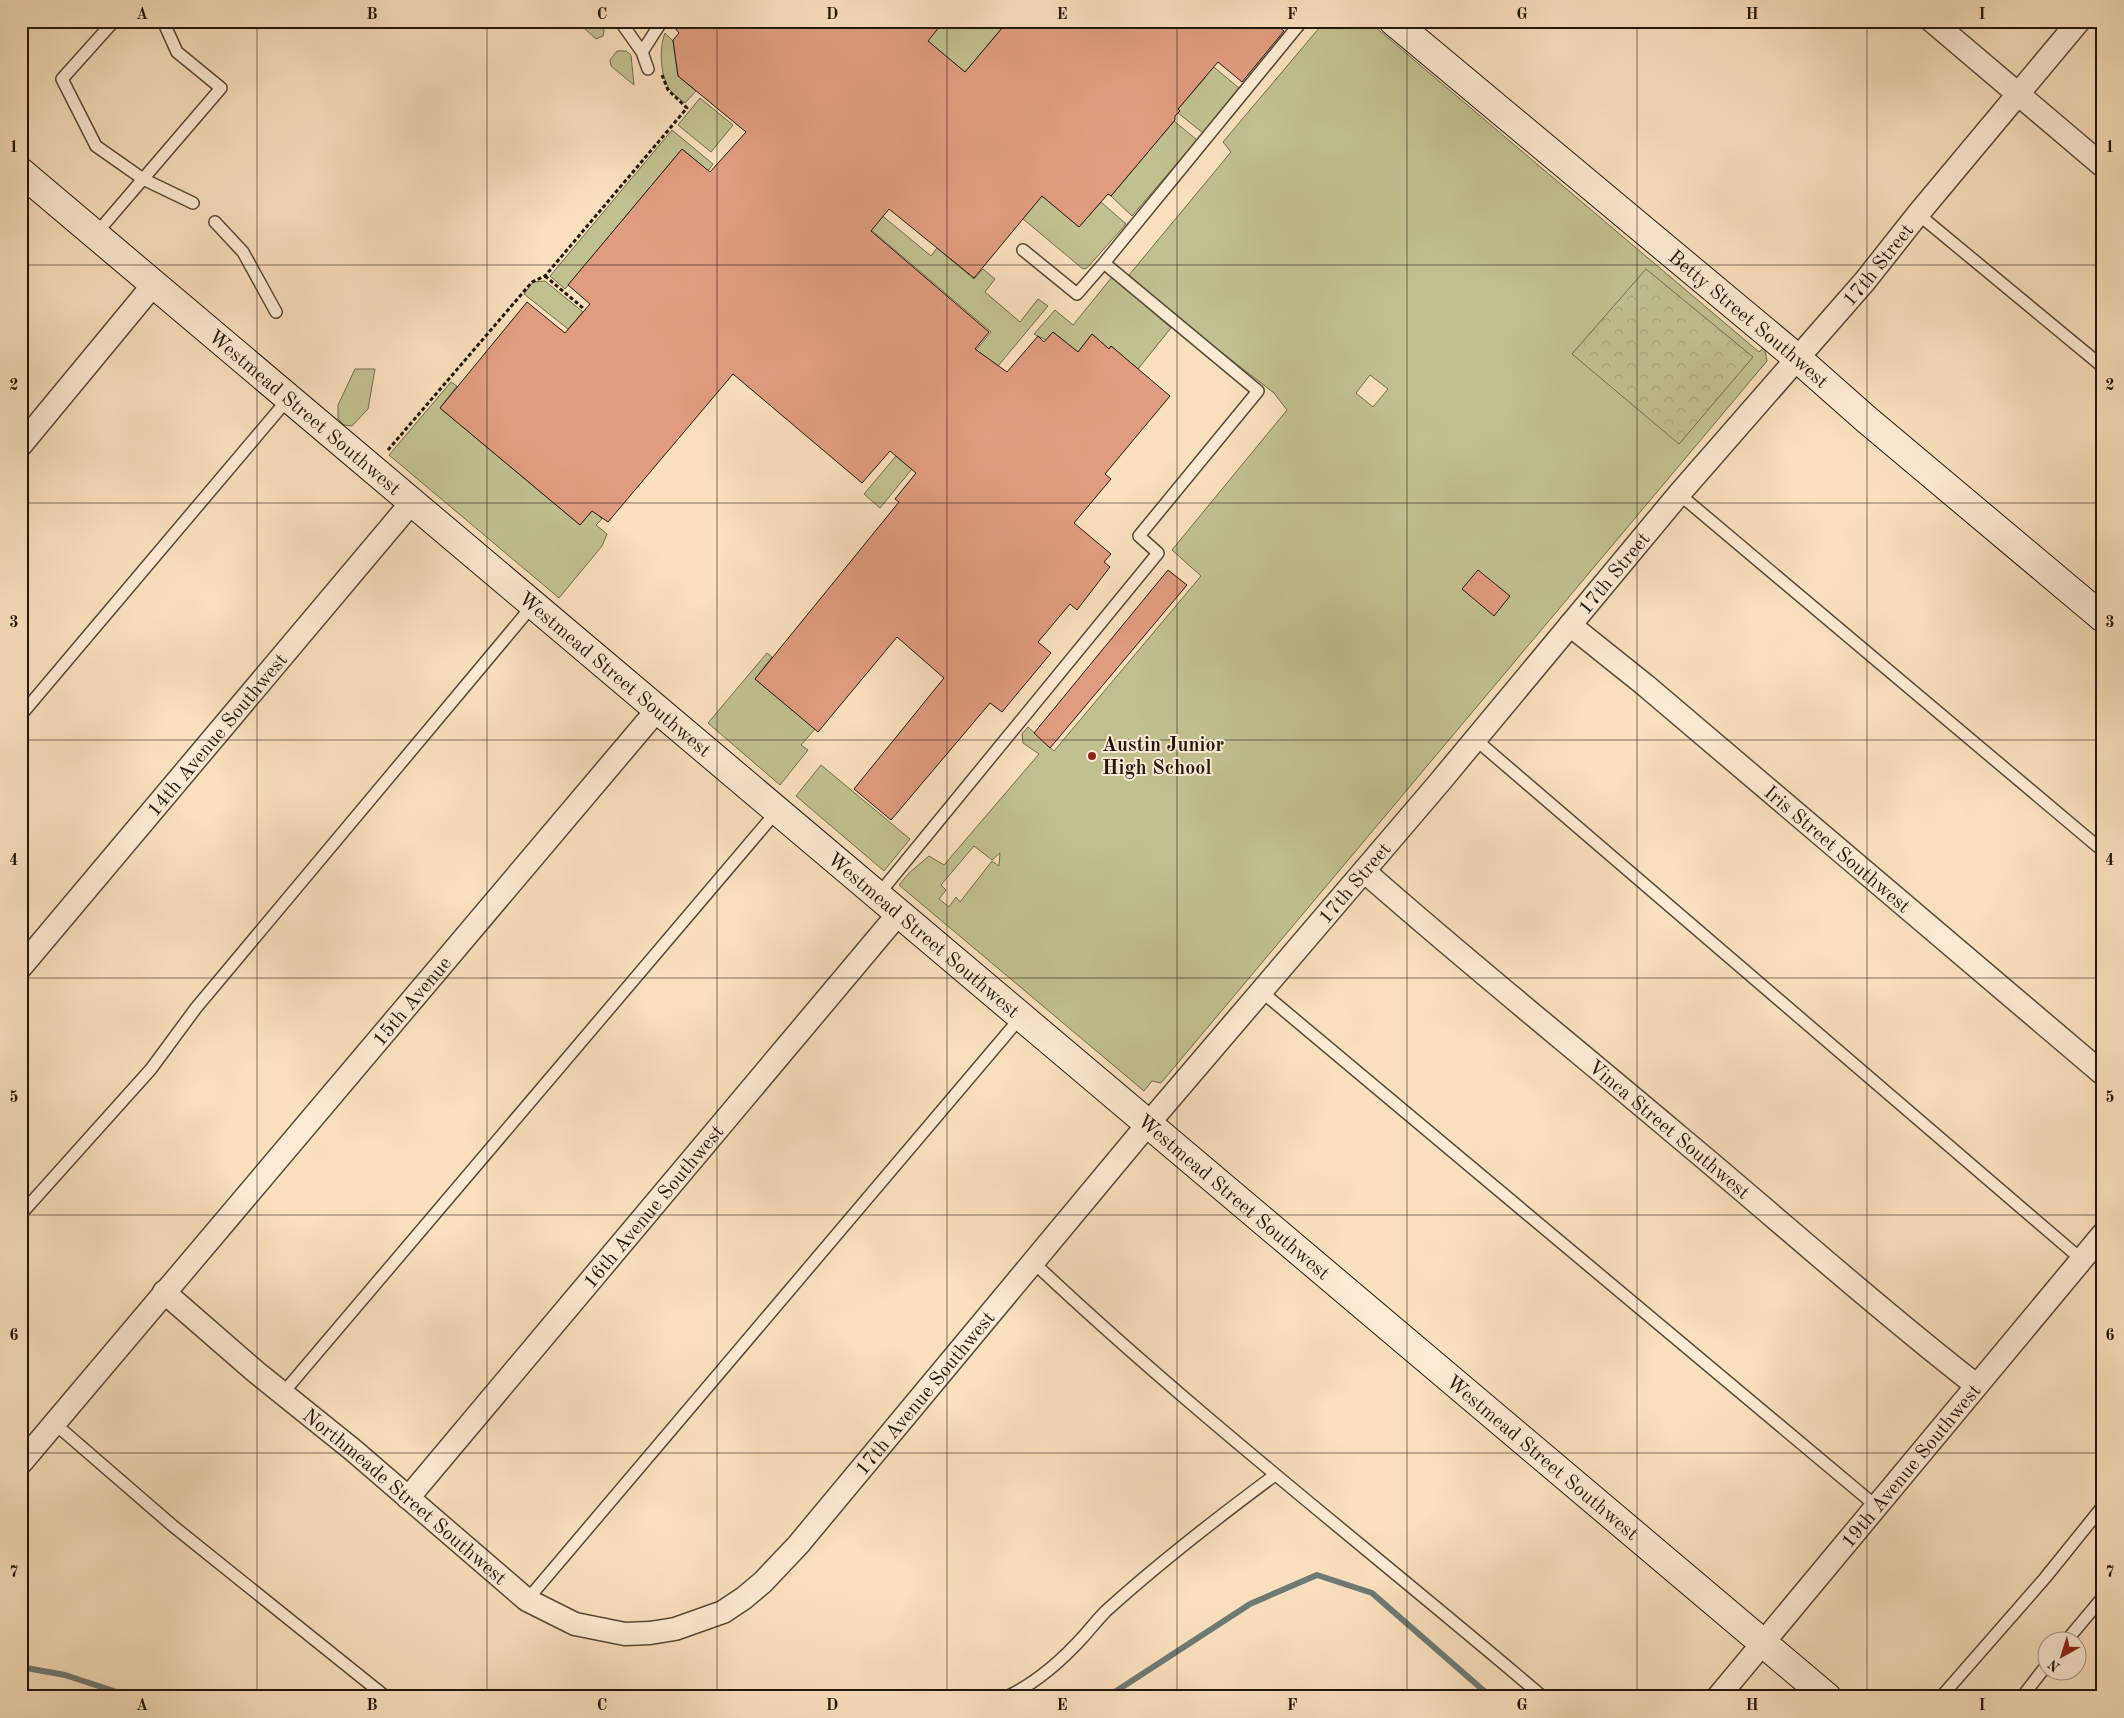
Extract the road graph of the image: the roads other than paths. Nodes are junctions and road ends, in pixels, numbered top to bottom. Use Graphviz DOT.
graph roads {
  1 [pos="114,21"];
  2 [pos="163,21"];
  3 [pos="620,21"];
  4 [pos="662,21"];
  5 [pos="1302,21"];
  6 [pos="1393,21"];
  7 [pos="1932,21"];
  8 [pos="2079,21"];
  9 [pos="642,52"];
  10 [pos="648,69"];
  11 [pos="2018,94"];
  12 [pos="2103,166"];
  13 [pos="21,172"];
  14 [pos="143,179"];
  15 [pos="193,203"];
  16 [pos="1918,214"];
  17 [pos="215,222"];
  18 [pos="95,235"];
  19 [pos="1023,250"];
  20 [pos="1104,263"];
  21 [pos="154,284"];
  22 [pos="276,312"];
  23 [pos="1797,358"];
  24 [pos="2103,367"];
  25 [pos="288,399"];
  26 [pos="21,445"];
  27 [pos="1679,494"];
  28 [pos="412,502"];
  29 [pos="533,604"];
  30 [pos="2103,618"];
  31 [pos="1570,625"];
  32 [pos="657,710"];
  33 [pos="21,715"];
  34 [pos="1475,739"];
  35 [pos="777,811"];
  36 [pos="2103,851"];
  37 [pos="1364,871"];
  38 [pos="878,895"];
  39 [pos="899,913"];
  40 [pos="21,967"];
  41 [pos="1262,992"];
  42 [pos="1021,1017"];
  43 [pos="2103,1074"];
  44 [pos="1148,1124"];
  45 [pos="21,1214"];
  46 [pos="2103,1234"];
  47 [pos="2081,1259"];
  48 [pos="1033,1262"];
  49 [pos="164,1292"];
  50 [pos="1976,1385"];
  51 [pos="283,1394"];
  52 [pos="54,1423"];
  53 [pos="21,1463"];
  54 [pos="1275,1476"];
  55 [pos="408,1498"];
  56 [pos="1876,1506"];
  57 [pos="2103,1506"];
  58 [pos="2103,1597"];
  59 [pos="527,1600"];
  60 [pos="675,1629"];
  61 [pos="2075,1630"];
  62 [pos="1762,1642"];
  63 [pos="2036,1679"];
  64 [pos="386,1697"];
  65 [pos="1006,1697"];
  66 [pos="1543,1697"];
  67 [pos="1718,1697"];
  68 [pos="1827,1697"];
  69 [pos="1941,1697"];
  70 [pos="2022,1697"];
  1 -- 14 [label="lane"];
  2 -- 14 [label="lane"];
  3 -- 9 [label="lane"];
  4 -- 9 [label="lane"];
  5 -- 20 [label="lane"];
  6 -- 23 [label="street, Betty Street Southwest"];
  7 -- 11 [label="street"];
  8 -- 11 [label="street, 17th Street"];
  9 -- 10 [label="lane"];
  11 -- 12 [label="street"];
  11 -- 16 [label="street, 17th Street"];
  13 -- 18 [label="street, Westmead Street Southwest"];
  14 -- 15 [label="lane"];
  14 -- 18 [label="lane"];
  16 -- 23 [label="street, 17th Street"];
  16 -- 24 [label="lane"];
  17 -- 22 [label="lane"];
  18 -- 21 [label="street, Westmead Street Southwest"];
  19 -- 20 [label="lane"];
  20 -- 38 [label="lane"];
  21 -- 25 [label="street, Westmead Street Southwest"];
  21 -- 26 [label="street"];
  23 -- 27 [label="street, 17th Street"];
  23 -- 30 [label="street, Betty Street Southwest"];
  25 -- 28 [label="street, Westmead Street Southwest"];
  25 -- 33 [label="lane"];
  27 -- 31 [label="street, 17th Street"];
  27 -- 36 [label="lane"];
  28 -- 29 [label="street, Westmead Street Southwest"];
  28 -- 40 [label="street, 14th Avenue Southwest"];
  29 -- 32 [label="street, Westmead Street Southwest"];
  29 -- 45 [label="lane"];
  31 -- 34 [label="street, 17th Street"];
  31 -- 43 [label="street, Iris Street Southwest"];
  32 -- 35 [label="street, Westmead Street Southwest"];
  32 -- 49 [label="street, 15th Avenue"];
  34 -- 37 [label="street, 17th Street"];
  34 -- 47 [label="lane"];
  35 -- 38 [label="street, Westmead Street Southwest"];
  35 -- 51 [label="lane"];
  37 -- 41 [label="street, 17th Street"];
  37 -- 50 [label="street, Vinca Street Southwest"];
  38 -- 39 [label="street, Westmead Street Southwest"];
  39 -- 42 [label="street, Westmead Street Southwest"];
  39 -- 55 [label="street, 16th Avenue Southwest"];
  41 -- 44 [label="street, 17th Street"];
  41 -- 56 [label="lane"];
  42 -- 44 [label="street, Westmead Street Southwest"];
  42 -- 59 [label="lane"];
  44 -- 48 [label="street, 17th Avenue Southwest"];
  44 -- 62 [label="street, Westmead Street Southwest"];
  46 -- 47 [label="street, 19th Avenue Southwest"];
  47 -- 50 [label="street, 19th Avenue Southwest"];
  48 -- 54 [label="lane"];
  48 -- 60 [label="street, 17th Avenue Southwest"];
  49 -- 51 [label="street, Northmeade Street Southwest"];
  49 -- 52 [label="street, 15th Avenue"];
  50 -- 56 [label="street, 19th Avenue Southwest"];
  51 -- 55 [label="street, Northmeade Street Southwest"];
  52 -- 53 [label="street, 15th Avenue"];
  52 -- 64 [label="lane"];
  54 -- 65 [label="lane"];
  54 -- 66 [label="lane"];
  55 -- 59 [label="street, Northmeade Street Southwest"];
  56 -- 62 [label="street, 19th Avenue Southwest"];
  57 -- 69 [label="lane"];
  58 -- 61 [label="lane"];
  59 -- 60 [label="street, Northmeade Street Southwest"];
  62 -- 67 [label="street, 19th Avenue Southwest"];
  62 -- 68 [label="street, Westmead Street Southwest"];
  63 -- 70 [label="lane"];
}
